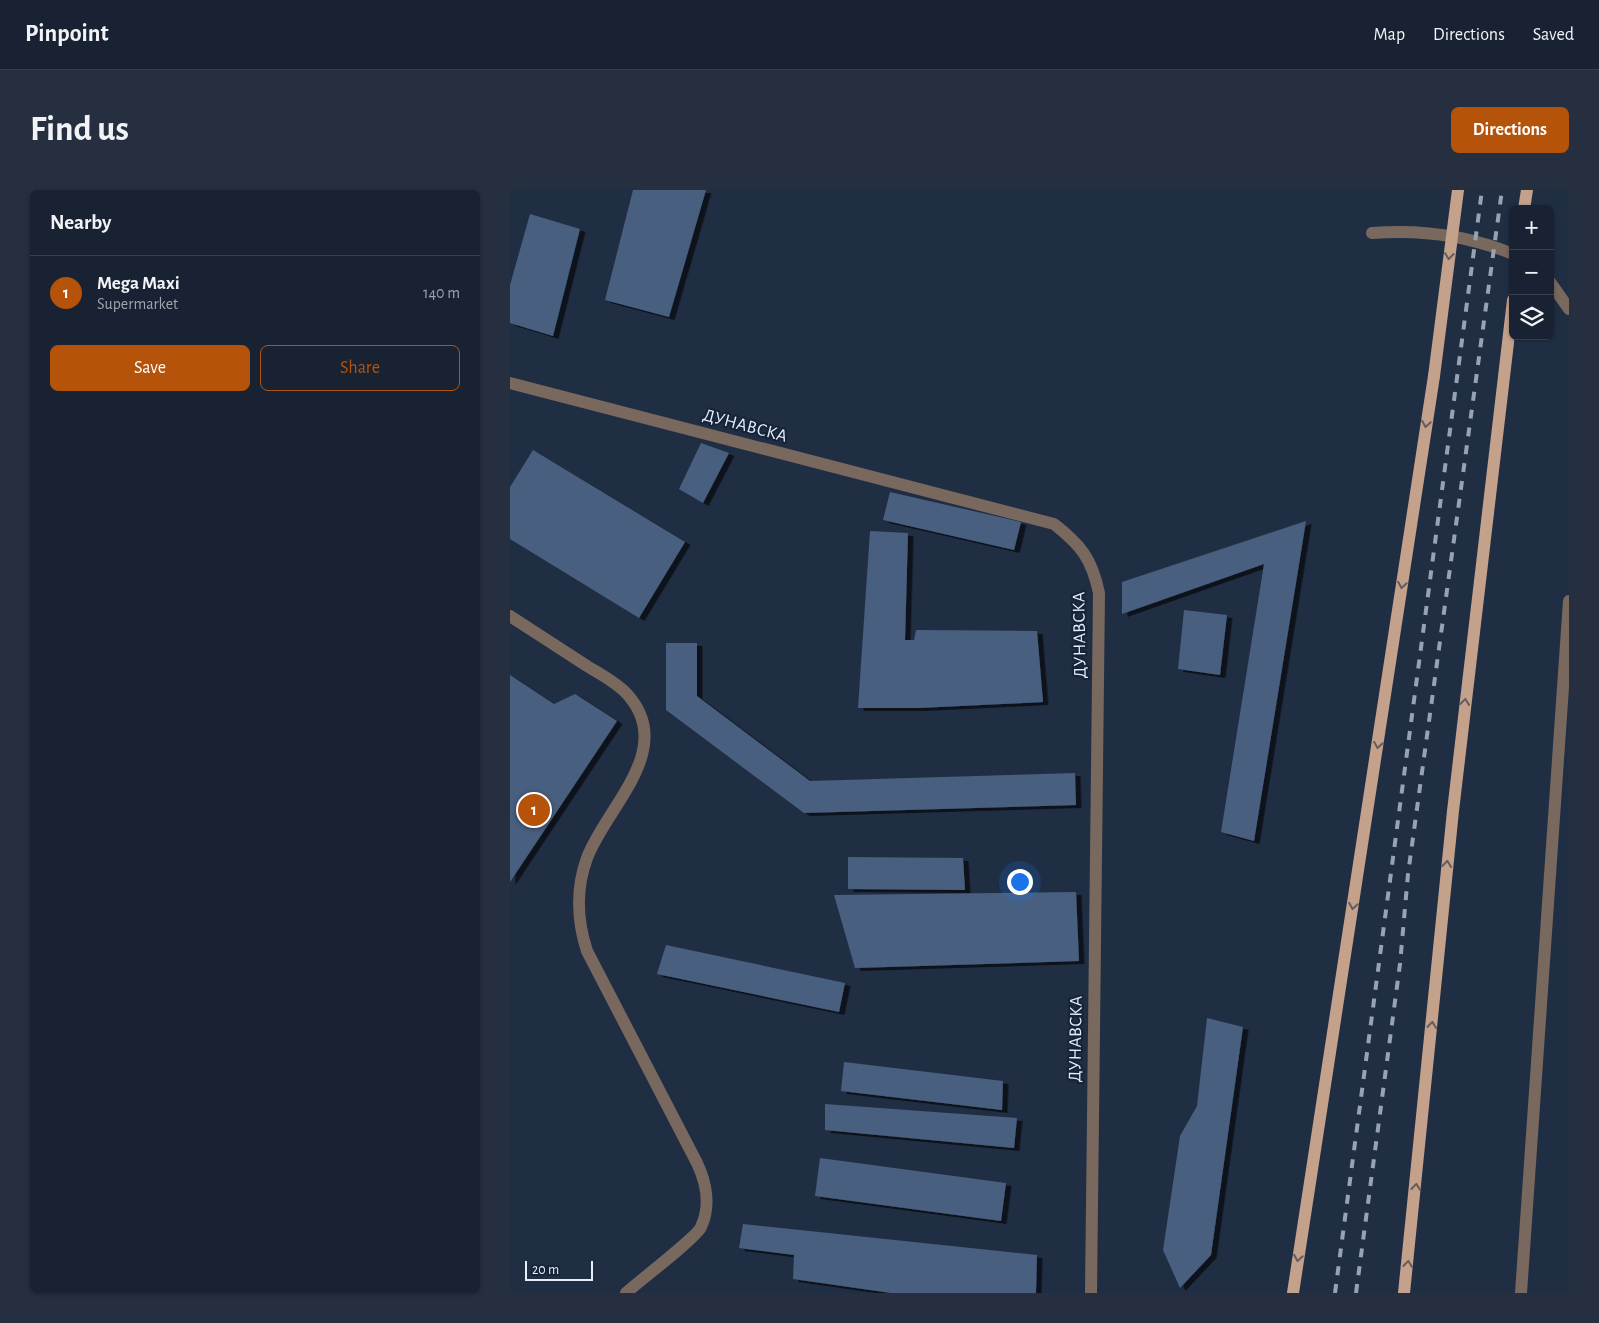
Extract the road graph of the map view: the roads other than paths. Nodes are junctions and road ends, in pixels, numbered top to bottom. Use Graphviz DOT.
graph roads {
  1 [pos="1458,190"];
  2 [pos="1526,190"];
  3 [pos="1524,205"];
  4 [pos="1372,233"];
  5 [pos="1509,253"];
  6 [pos="1554,288"];
  7 [pos="1569,310"];
  8 [pos="1509,331"];
  9 [pos="510,383"];
  10 [pos="1569,601"];
  11 [pos="510,616"];
  12 [pos="626,1293"];
  13 [pos="1090,1293"];
  14 [pos="1293,1293"];
  15 [pos="1404,1293"];
  16 [pos="1521,1293"];
  1 -- 14 [label="main road, one-way, bridge"];
  2 -- 3 [label="main road"];
  4 -- 5 [label="lane"];
  6 -- 7 [label="lane"];
  15 -- 8 [label="main road, one-way"];
  9 -- 13 [label="lane, ДУНАВСКА"];
  10 -- 16 [label="lane"];
  11 -- 12 [label="lane"];
}
